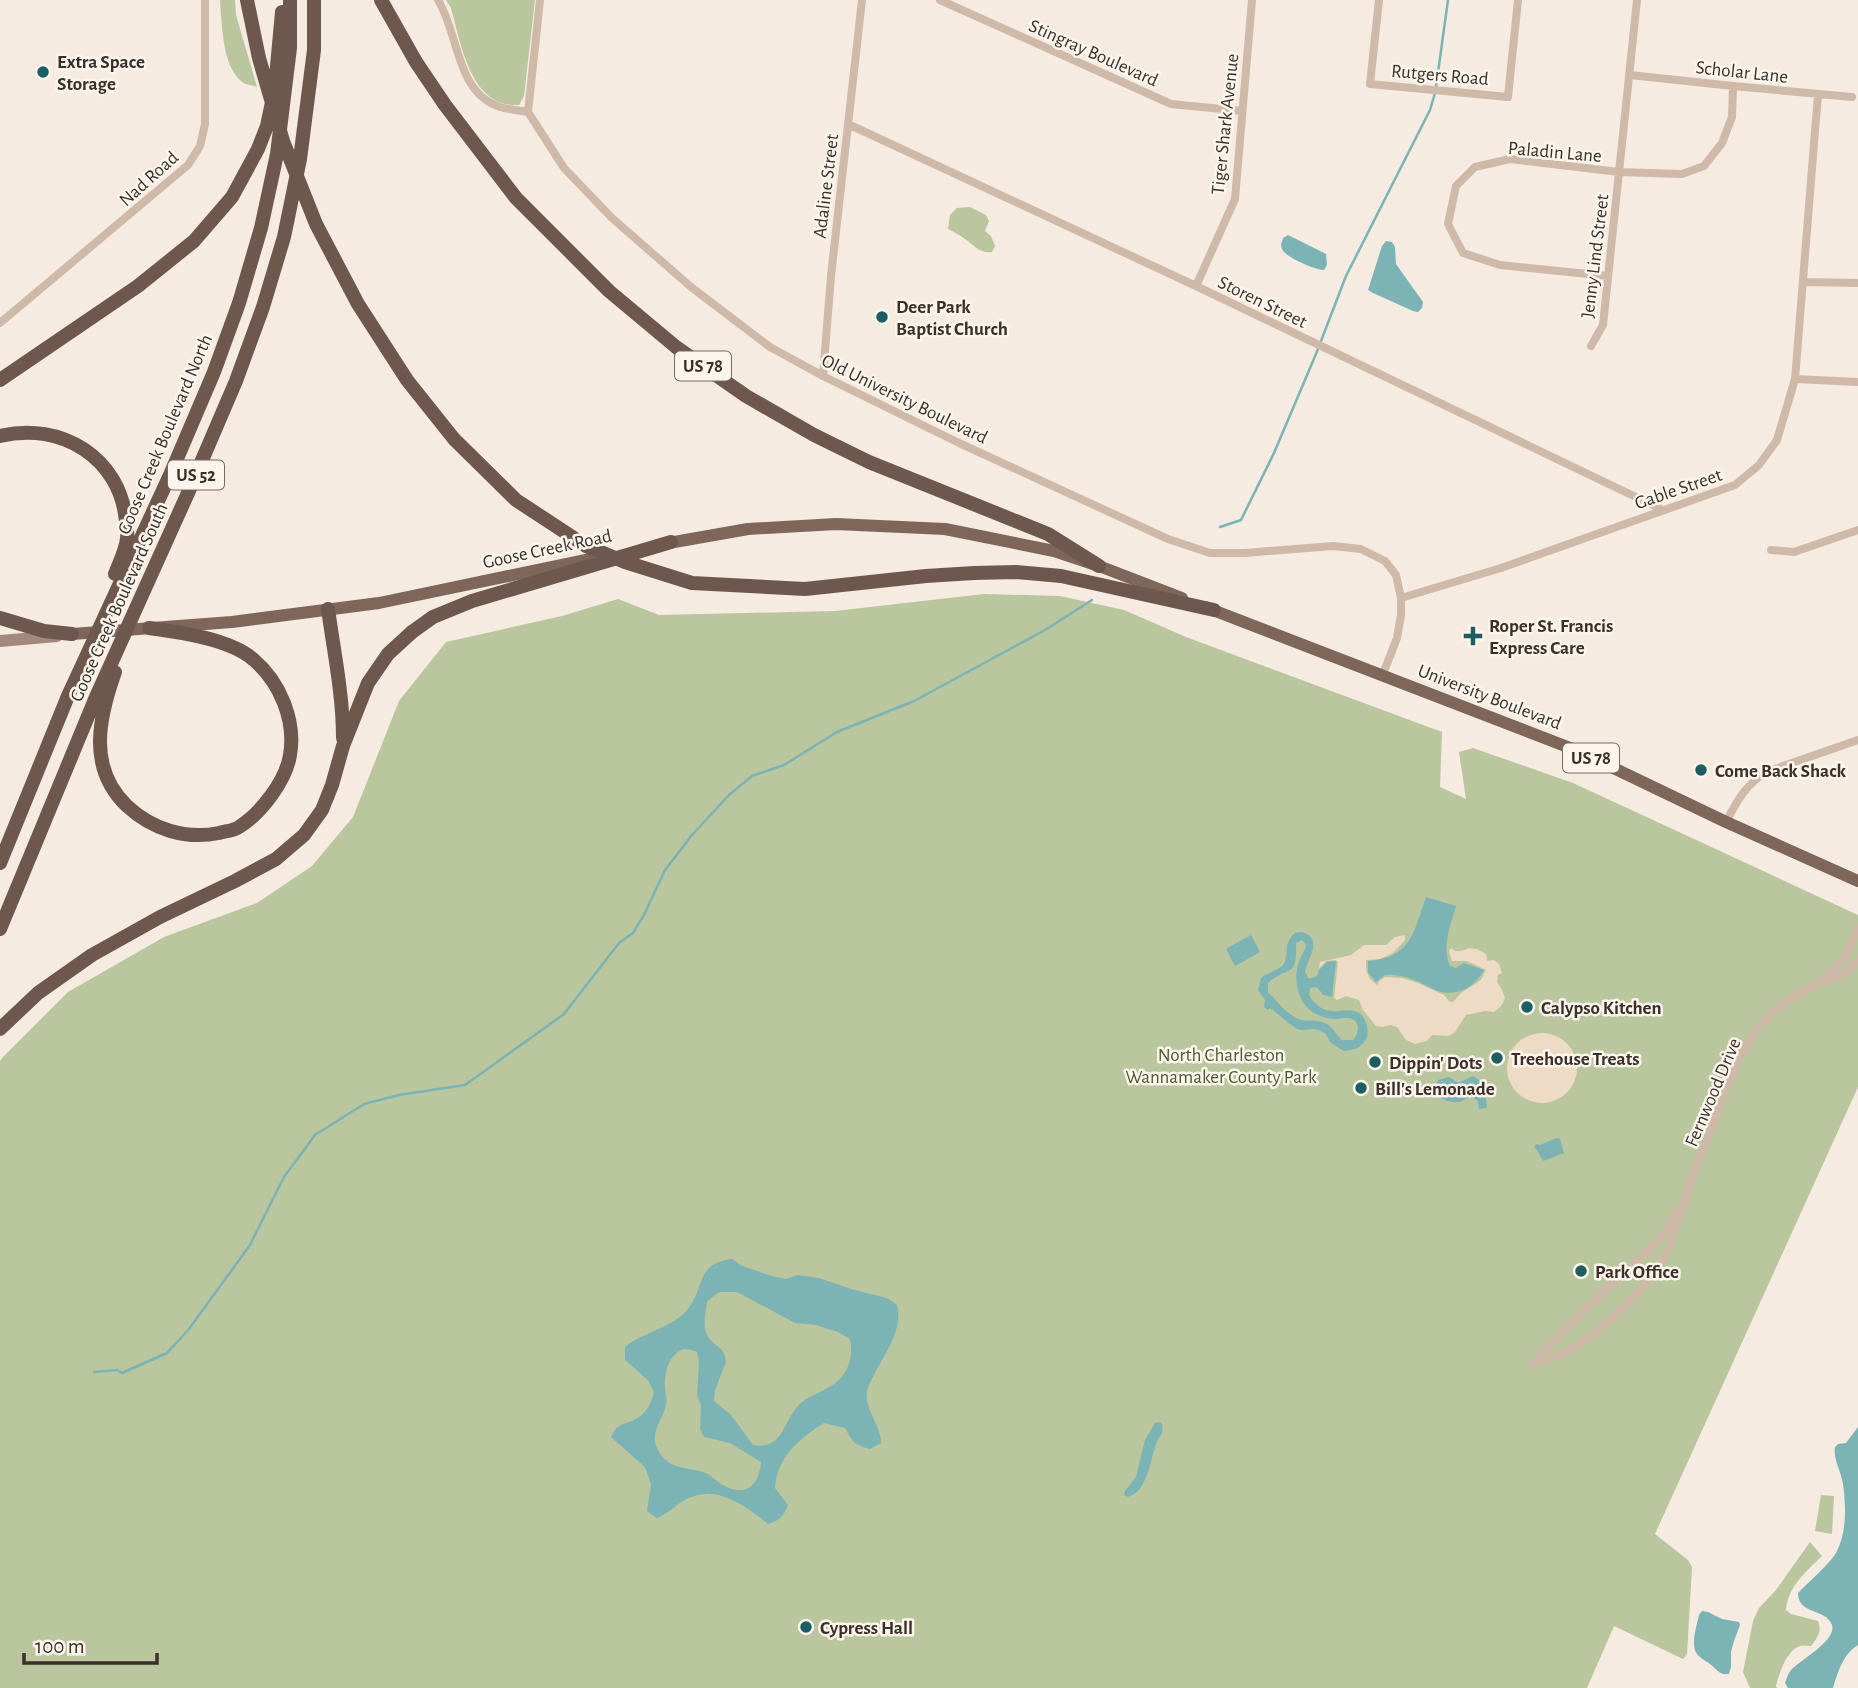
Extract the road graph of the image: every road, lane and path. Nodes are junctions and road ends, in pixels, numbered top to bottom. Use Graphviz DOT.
graph roads {
  1 [pos="205,0"];
  2 [pos="247,0"];
  3 [pos="283,0"];
  4 [pos="290,0"];
  5 [pos="314,0"];
  6 [pos="381,0"];
  7 [pos="438,0"];
  8 [pos="540,0"];
  9 [pos="862,0"];
  10 [pos="1252,0"];
  11 [pos="1379,0"];
  12 [pos="1518,0"];
  13 [pos="1637,0"];
  14 [pos="945,1"];
  15 [pos="1630,75"];
  16 [pos="1733,86"];
  17 [pos="1818,94"];
  18 [pos="1852,97"];
  19 [pos="1242,111"];
  20 [pos="528,112"];
  21 [pos="848,124"];
  22 [pos="1619,172"];
  23 [pos="1608,276"];
  24 [pos="1804,282"];
  25 [pos="1858,284"];
  26 [pos="1196,286"];
  27 [pos="0,323"];
  28 [pos="1591,346"];
  29 [pos="823,376"];
  30 [pos="1795,379"];
  31 [pos="0,380"];
  32 [pos="1858,382"];
  33 [pos="0,436"];
  34 [pos="1662,510"];
  35 [pos="1858,530"];
  36 [pos="671,542"];
  37 [pos="1771,550"];
  38 [pos="1099,566"];
  39 [pos="145,587"];
  40 [pos="1401,598"];
  41 [pos="328,609"];
  42 [pos="1214,610"];
  43 [pos="0,618"];
  44 [pos="149,628"];
  45 [pos="72,635"];
  46 [pos="0,641"];
  47 [pos="1383,674"];
  48 [pos="68,696"];
  49 [pos="1858,740"];
  50 [pos="343,746"];
  51 [pos="1726,822"];
  52 [pos="0,863"];
  53 [pos="1858,881"];
  54 [pos="1858,928"];
  55 [pos="0,929"];
  56 [pos="1858,960"];
  57 [pos="1817,984"];
  58 [pos="0,1029"];
  59 [pos="1685,1199"];
  1 -- 27 [label="street, Nad Road"];
  2 -- 42 [label="highway, US 78"];
  3 -- 31 [label="highway"];
  4 -- 48 [label="highway, Goose Creek Boulevard North / US 52"];
  5 -- 39 [label="highway, Goose Creek Boulevard South / US 52"];
  6 -- 38 [label="highway, US 78"];
  7 -- 20 [label="street"];
  8 -- 20 [label="street"];
  9 -- 21 [label="street, Adaline Street"];
  10 -- 19 [label="street, Tiger Shark Avenue"];
  11 -- 12 [label="street, Rutgers Road"];
  13 -- 15 [label="street, Jenny Lind Street"];
  14 -- 19 [label="street, Stingray Boulevard"];
  15 -- 16 [label="street, Scholar Lane"];
  15 -- 22 [label="street, Jenny Lind Street"];
  16 -- 17 [label="street, Scholar Lane"];
  16 -- 22 [label="street, Paladin Lane"];
  17 -- 18 [label="street, Scholar Lane"];
  17 -- 24 [label="street, Gable Street"];
  19 -- 26 [label="street, Tiger Shark Avenue"];
  20 -- 29 [label="street, Old University Boulevard"];
  21 -- 26 [label="street, Storen Street"];
  21 -- 29 [label="street, Adaline Street"];
  22 -- 23 [label="street, Jenny Lind Street"];
  22 -- 23 [label="street, Paladin Lane"];
  23 -- 28 [label="street, Jenny Lind Street"];
  24 -- 25 [label="street"];
  24 -- 30 [label="street, Gable Street"];
  26 -- 34 [label="street, Storen Street"];
  29 -- 40 [label="street, Old University Boulevard"];
  30 -- 32 [label="street"];
  30 -- 34 [label="street, Gable Street"];
  33 -- 48 [label="highway"];
  34 -- 40 [label="street, Gable Street"];
  35 -- 37 [label="street"];
  36 -- 38 [label="main road, Goose Creek Road"];
  36 -- 41 [label="main road, Goose Creek Road"];
  36 -- 50 [label="highway"];
  38 -- 42 [label="main road, University Boulevard / US 78"];
  39 -- 44 [label="highway"];
  39 -- 55 [label="highway, Goose Creek Boulevard South / US 52"];
  40 -- 47 [label="street, Old University Boulevard"];
  41 -- 44 [label="main road, Goose Creek Road"];
  41 -- 50 [label="highway"];
  42 -- 47 [label="main road, University Boulevard / US 78"];
  43 -- 45 [label="highway"];
  44 -- 45 [label="main road, Goose Creek Road"];
  45 -- 46 [label="main road, Goose Creek Road"];
  47 -- 51 [label="main road, University Boulevard / US 78"];
  48 -- 52 [label="highway, Goose Creek Boulevard North / US 52"];
  49 -- 51 [label="street"];
  50 -- 58 [label="highway"];
  51 -- 53 [label="main road, University Boulevard / US 78"];
  54 -- 57 [label="street, Fernwood Drive"];
  56 -- 57 [label="street, Fernwood Drive"];
  57 -- 59 [label="street, Fernwood Drive"];
  59 -- 59 [label="street"];
}
